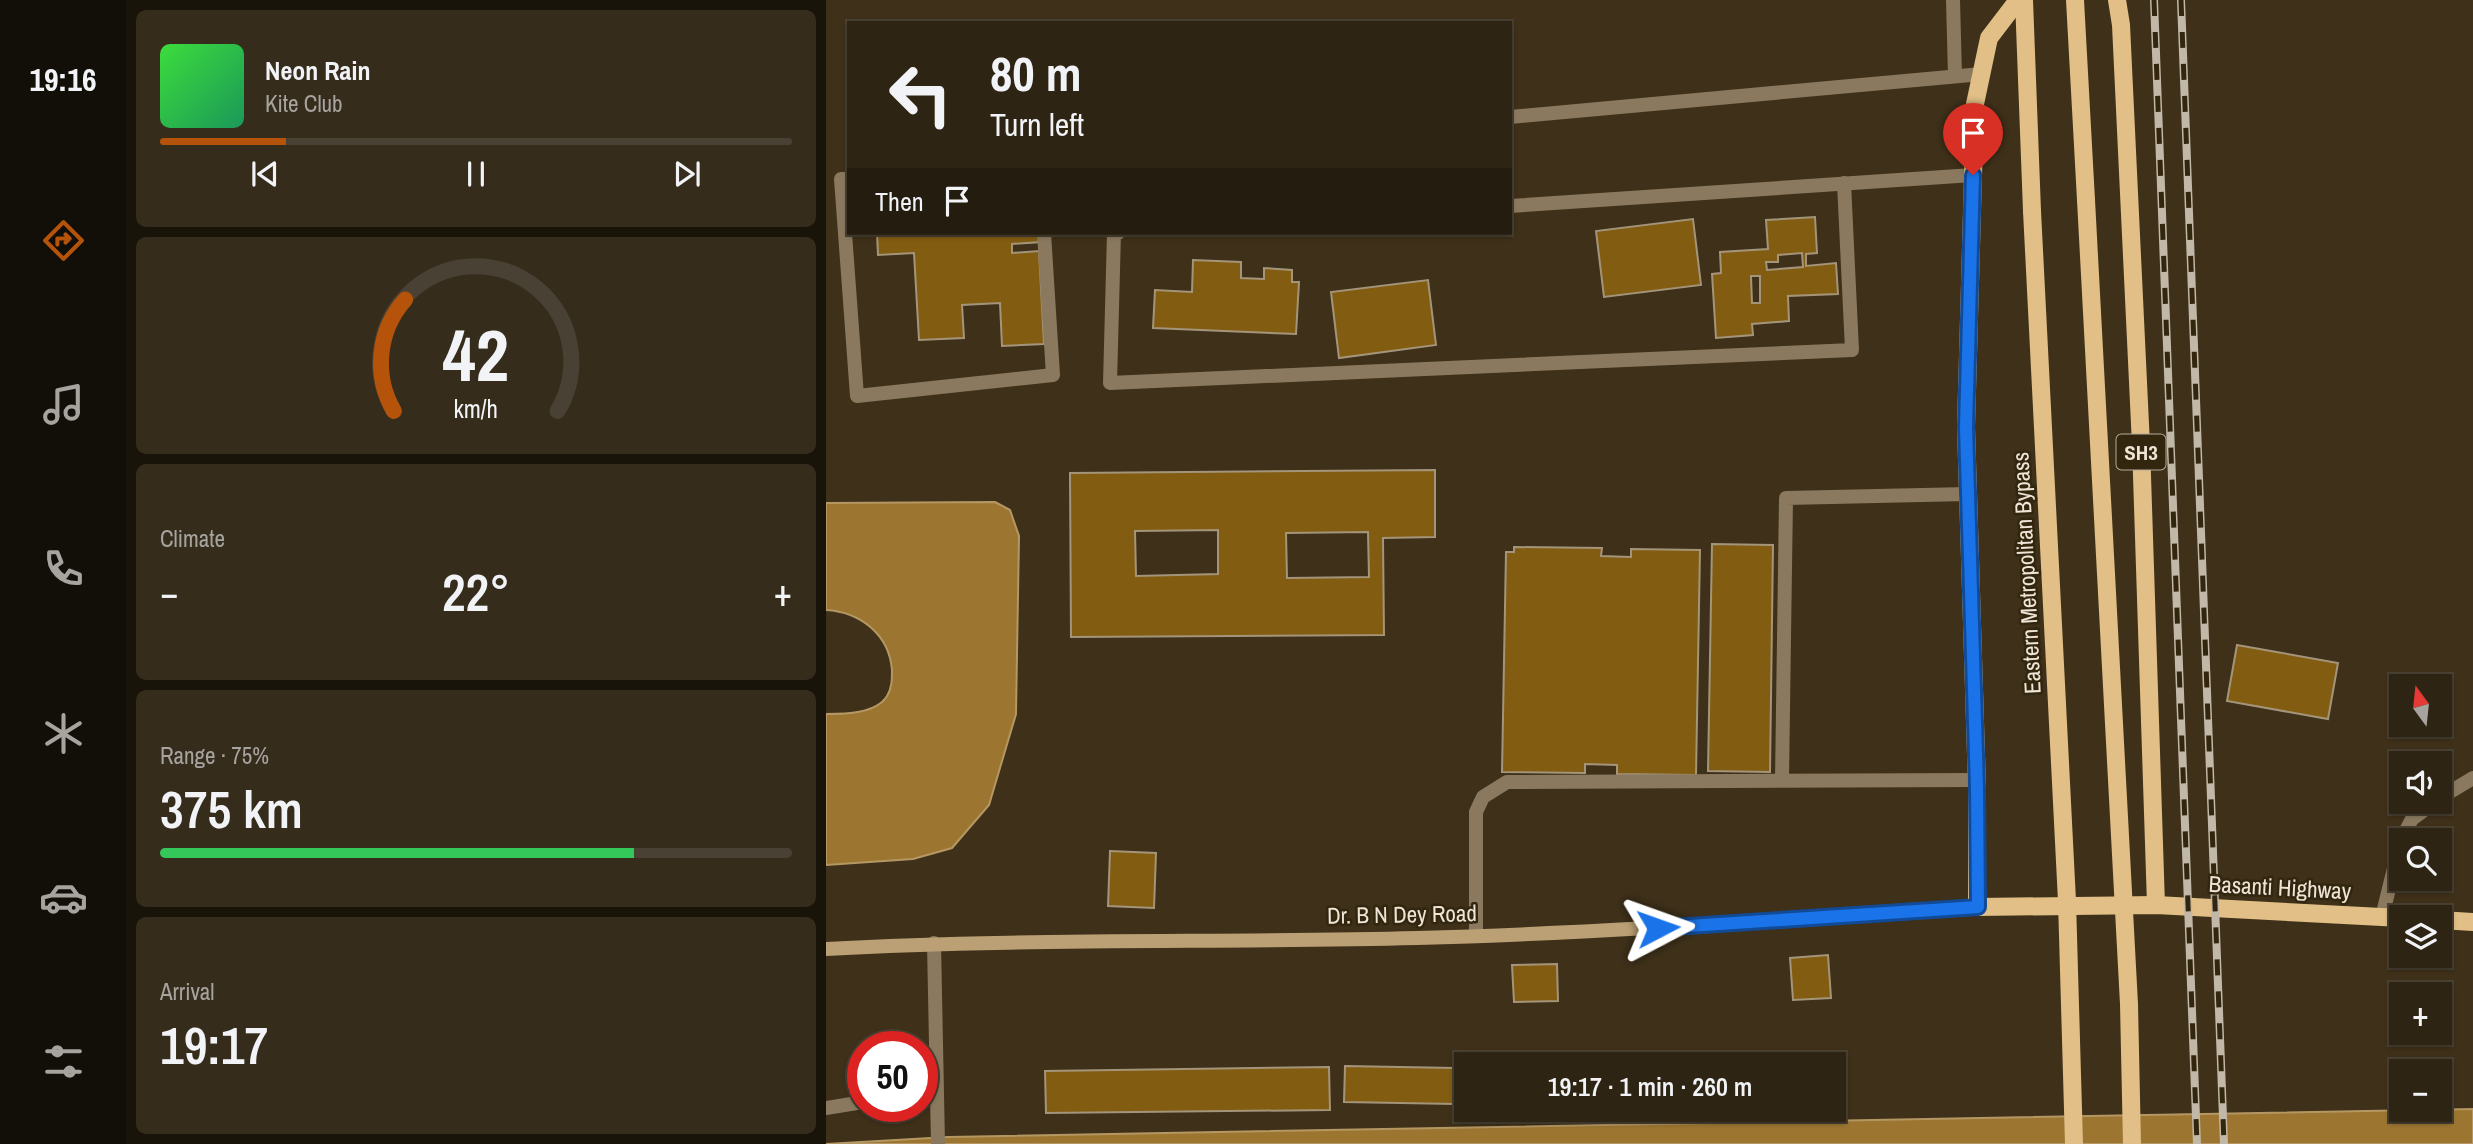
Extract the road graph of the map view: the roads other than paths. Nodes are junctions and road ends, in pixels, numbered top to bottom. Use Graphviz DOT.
graph roads {
  1 [pos="1953,0"];
  2 [pos="2018,0"];
  3 [pos="2024,0"];
  4 [pos="2075,0"];
  5 [pos="2117,0"];
  6 [pos="1982,74"];
  7 [pos="1955,76"];
  8 [pos="1512,117"];
  9 [pos="1973,175"];
  10 [pos="847,178"];
  11 [pos="1844,183"];
  12 [pos="1512,206"];
  13 [pos="1044,235"];
  14 [pos="1114,235"];
  15 [pos="1968,494"];
  16 [pos="2473,778"];
  17 [pos="1782,780"];
  18 [pos="1977,780"];
  19 [pos="2452,791"];
  20 [pos="2419,814"];
  21 [pos="2407,828"];
  22 [pos="2389,888"];
  23 [pos="2156,905"];
  24 [pos="1978,907"];
  25 [pos="2382,916"];
  26 [pos="2389,917"];
  27 [pos="2452,921"];
  28 [pos="2473,922"];
  29 [pos="1476,936"];
  30 [pos="934,943"];
  31 [pos="826,949"];
  32 [pos="931,1031"];
  33 [pos="847,1105"];
  34 [pos="826,1108"];
  35 [pos="937,1122"];
  36 [pos="938,1144"];
  37 [pos="2074,1144"];
  38 [pos="2132,1144"];
  1 -- 7 [label="street"];
  2 -- 6 [label="main road"];
  3 -- 37 [label="main road, Eastern Metropolitan Bypass, bridge"];
  4 -- 38 [label="main road, bridge"];
  5 -- 23 [label="main road, SH3"];
  6 -- 7 [label="street"];
  6 -- 9 [label="main road"];
  7 -- 8 [label="street"];
  9 -- 11 [label="street"];
  9 -- 15 [label="main road"];
  10 -- 13 [label="street"];
  11 -- 12 [label="street"];
  11 -- 14 [label="street"];
  15 -- 17 [label="street"];
  15 -- 18 [label="main road"];
  16 -- 19 [label="street"];
  17 -- 18 [label="street"];
  17 -- 29 [label="street"];
  18 -- 24 [label="main road"];
  20 -- 21 [label="street"];
  22 -- 25 [label="street"];
  23 -- 24 [label="main road, Basanti Highway"];
  23 -- 25 [label="main road, Basanti Highway"];
  24 -- 29 [label="main road, Dr. B N Dey Road"];
  25 -- 26 [label="main road, Basanti Highway"];
  27 -- 28 [label="main road"];
  29 -- 30 [label="main road, Dr. B N Dey Road"];
  30 -- 31 [label="main road, Dr. B N Dey Road"];
  30 -- 32 [label="street"];
  33 -- 34 [label="street"];
  35 -- 36 [label="street"];
}
